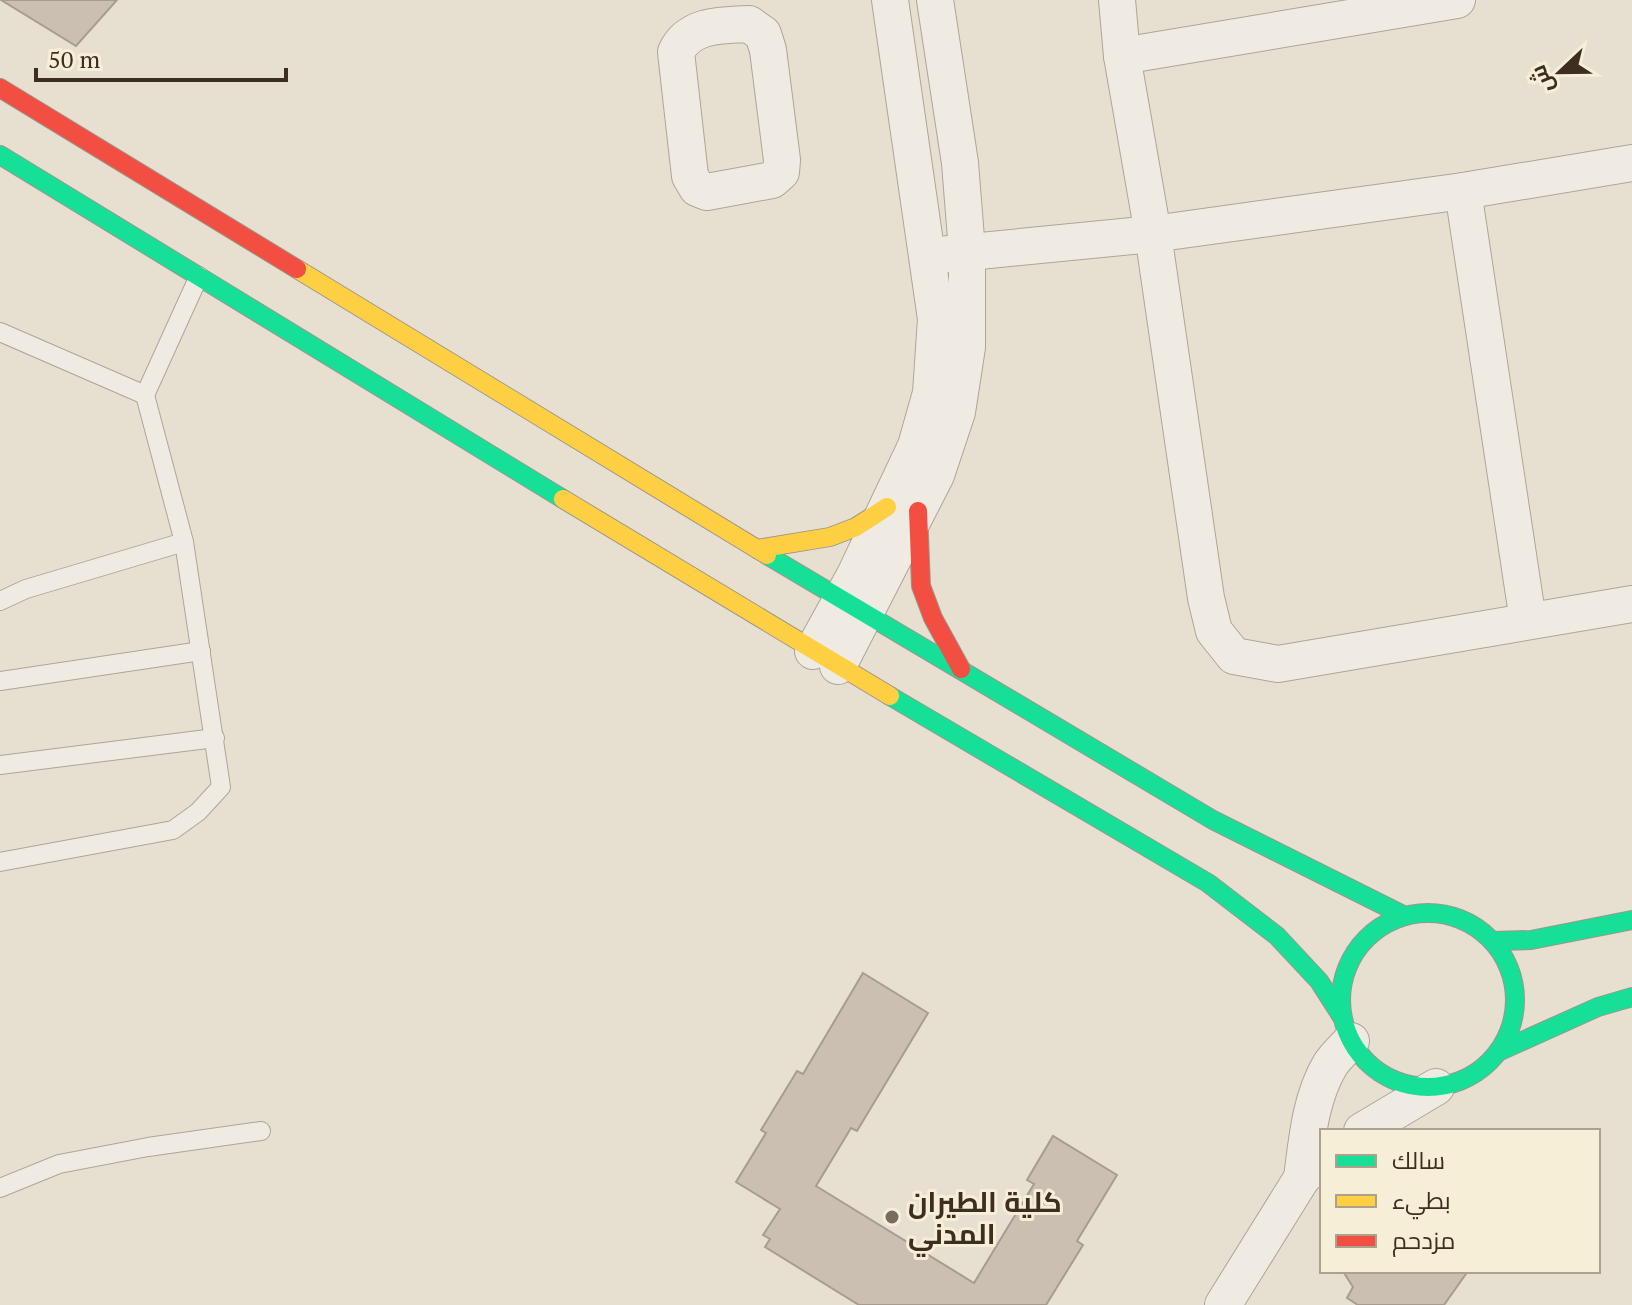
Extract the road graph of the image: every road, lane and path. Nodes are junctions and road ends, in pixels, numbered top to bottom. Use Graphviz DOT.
graph roads {
  1 [pos="890,0"];
  2 [pos="935,0"];
  3 [pos="1117,0"];
  4 [pos="1457,0"];
  5 [pos="713,12"];
  6 [pos="1122,56"];
  7 [pos="0,88"];
  8 [pos="0,155"];
  9 [pos="1632,163"];
  10 [pos="1463,191"];
  11 [pos="1153,234"];
  12 [pos="967,251"];
  13 [pos="929,256"];
  14 [pos="199,276"];
  15 [pos="0,332"];
  16 [pos="145,395"];
  17 [pos="903,509"];
  18 [pos="184,542"];
  19 [pos="757,549"];
  20 [pos="0,601"];
  21 [pos="1632,604"];
  22 [pos="854,607"];
  23 [pos="1528,621"];
  24 [pos="201,651"];
  25 [pos="826,658"];
  26 [pos="962,671"];
  27 [pos="0,681"];
  28 [pos="215,738"];
  29 [pos="0,765"];
  30 [pos="0,861"];
  31 [pos="1405,916"];
  32 [pos="1632,920"];
  33 [pos="1492,941"];
  34 [pos="1632,997"];
  35 [pos="1346,1029"];
  36 [pos="1498,1052"];
  37 [pos="1436,1087"];
  38 [pos="1365,1129"];
  39 [pos="261,1131"];
  40 [pos="1312,1169"];
  41 [pos="0,1188"];
  42 [pos="1223,1305"];
  1 -- 13 [label="street"];
  2 -- 12 [label="street"];
  3 -- 6 [label="street"];
  4 -- 6 [label="street"];
  5 -- 5 [label="street"];
  6 -- 11 [label="street"];
  7 -- 19 [label="street"];
  8 -- 14 [label="street"];
  9 -- 10 [label="street"];
  10 -- 11 [label="street"];
  10 -- 23 [label="street"];
  11 -- 12 [label="street"];
  11 -- 23 [label="street"];
  12 -- 13 [label="street"];
  12 -- 17 [label="street"];
  13 -- 17 [label="street"];
  14 -- 16 [label="lane"];
  14 -- 25 [label="street"];
  15 -- 16 [label="lane"];
  16 -- 18 [label="lane"];
  17 -- 19 [label="street"];
  17 -- 22 [label="street"];
  17 -- 26 [label="street"];
  18 -- 20 [label="lane"];
  18 -- 24 [label="lane"];
  19 -- 22 [label="street"];
  21 -- 23 [label="street"];
  22 -- 25 [label="street"];
  22 -- 26 [label="street"];
  24 -- 27 [label="lane"];
  24 -- 28 [label="lane"];
  25 -- 35 [label="street"];
  26 -- 31 [label="street"];
  28 -- 29 [label="lane"];
  28 -- 30 [label="lane"];
  31 -- 33 [label="street"];
  31 -- 35 [label="street"];
  32 -- 33 [label="street"];
  33 -- 36 [label="street"];
  34 -- 36 [label="street"];
  35 -- 37 [label="street"];
  35 -- 40 [label="street"];
  36 -- 37 [label="street"];
  37 -- 38 [label="street"];
  39 -- 41 [label="lane"];
  40 -- 42 [label="street"];
}
